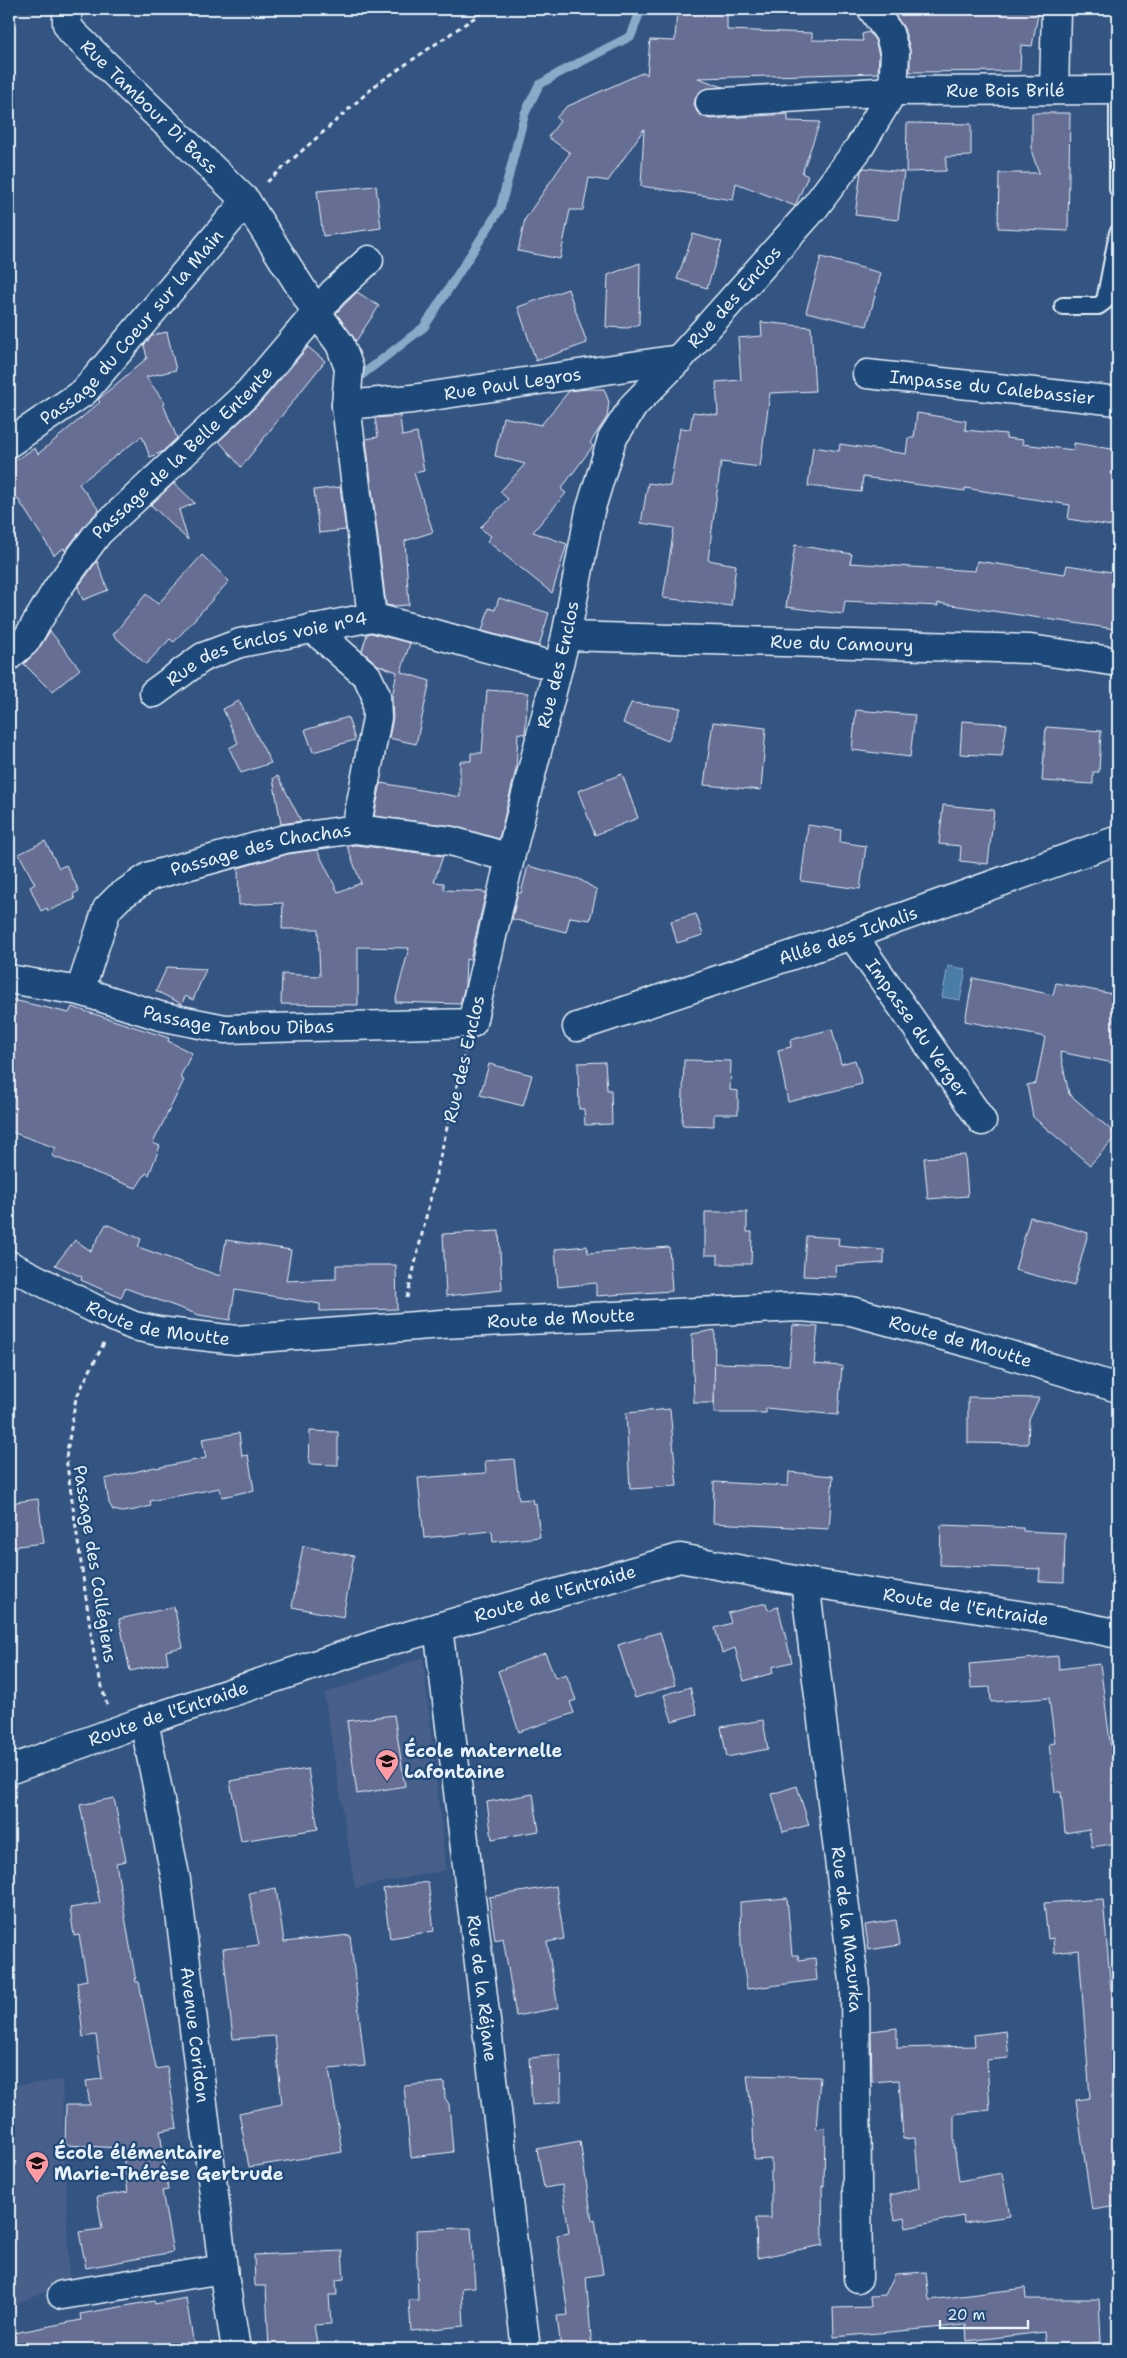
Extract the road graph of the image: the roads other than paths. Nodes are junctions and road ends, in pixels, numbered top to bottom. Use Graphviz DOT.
graph roads {
  1 [pos="67,9"];
  2 [pos="872,9"];
  3 [pos="1056,9"];
  4 [pos="1054,90"];
  5 [pos="1118,90"];
  6 [pos="893,91"];
  7 [pos="710,102"];
  8 [pos="1118,189"];
  9 [pos="246,201"];
  10 [pos="1118,233"];
  11 [pos="369,260"];
  12 [pos="1063,306"];
  13 [pos="317,313"];
  14 [pos="679,359"];
  15 [pos="867,374"];
  16 [pos="1118,402"];
  17 [pos="346,405"];
  18 [pos="9,443"];
  19 [pos="372,617"];
  20 [pos="312,628"];
  21 [pos="566,636"];
  22 [pos="9,656"];
  23 [pos="1118,662"];
  24 [pos="557,667"];
  25 [pos="154,693"];
  26 [pos="356,830"];
  27 [pos="1118,840"];
  28 [pos="510,858"];
  29 [pos="852,935"];
  30 [pos="9,979"];
  31 [pos="80,991"];
  32 [pos="472,1023"];
  33 [pos="577,1027"];
  34 [pos="982,1121"];
  35 [pos="9,1265"];
  36 [pos="1118,1388"];
  37 [pos="805,1582"];
  38 [pos="438,1627"];
  39 [pos="1118,1634"];
  40 [pos="144,1720"];
  41 [pos="9,1770"];
  42 [pos="223,2269"];
  43 [pos="858,2278"];
  44 [pos="62,2295"];
  45 [pos="236,2349"];
  46 [pos="526,2349"];
  1 -- 9 [label="street, Rue Tambour Di Bass"];
  2 -- 6 [label="street"];
  3 -- 4 [label="street"];
  4 -- 5 [label="street, Rue Bois Brilé"];
  4 -- 6 [label="street, Rue Bois Brilé"];
  5 -- 8 [label="lane"];
  6 -- 7 [label="street, Rue Bois Brilé"];
  6 -- 14 [label="street, Rue des Enclos"];
  9 -- 13 [label="street, Rue Tambour Di Bass"];
  9 -- 18 [label="street, Passage du Coeur sur la Main"];
  10 -- 12 [label="lane"];
  11 -- 13 [label="street, Passage de la Belle Entente"];
  13 -- 17 [label="street, Rue Tambour Di Bass"];
  13 -- 22 [label="street, Passage de la Belle Entente"];
  14 -- 17 [label="street, Rue Paul Legros"];
  14 -- 21 [label="street, Rue des Enclos"];
  15 -- 16 [label="street, Impasse du Calebassier"];
  17 -- 19 [label="street, Rue Tambour Di Bass"];
  19 -- 20 [label="street, Rue des Enclos voie n°4"];
  19 -- 24 [label="street, Rue des Enclos voie n°4"];
  20 -- 25 [label="street, Rue des Enclos voie n°4"];
  20 -- 26 [label="street"];
  21 -- 23 [label="street, Rue du Camoury"];
  21 -- 24 [label="street, Rue des Enclos"];
  24 -- 28 [label="street, Rue des Enclos"];
  26 -- 28 [label="street, Passage des Chachas"];
  26 -- 31 [label="street, Passage des Chachas"];
  27 -- 29 [label="street, Allée des Ichalis"];
  28 -- 32 [label="street, Rue des Enclos"];
  29 -- 33 [label="street, Allée des Ichalis"];
  29 -- 34 [label="street, Impasse du Verger"];
  30 -- 31 [label="street, Passage Tanbou Dibas"];
  31 -- 32 [label="street, Passage Tanbou Dibas"];
  35 -- 36 [label="street, Route de Moutte"];
  37 -- 38 [label="street, Route de l'Entraide"];
  37 -- 39 [label="street, Route de l'Entraide"];
  37 -- 43 [label="street, Rue de la Mazurka"];
  38 -- 40 [label="street, Route de l'Entraide"];
  38 -- 46 [label="street, Rue de la Réjane"];
  40 -- 41 [label="street, Route de l'Entraide"];
  40 -- 42 [label="street, Avenue Coridon"];
  42 -- 44 [label="street"];
  42 -- 45 [label="street, Avenue Coridon"];
}
